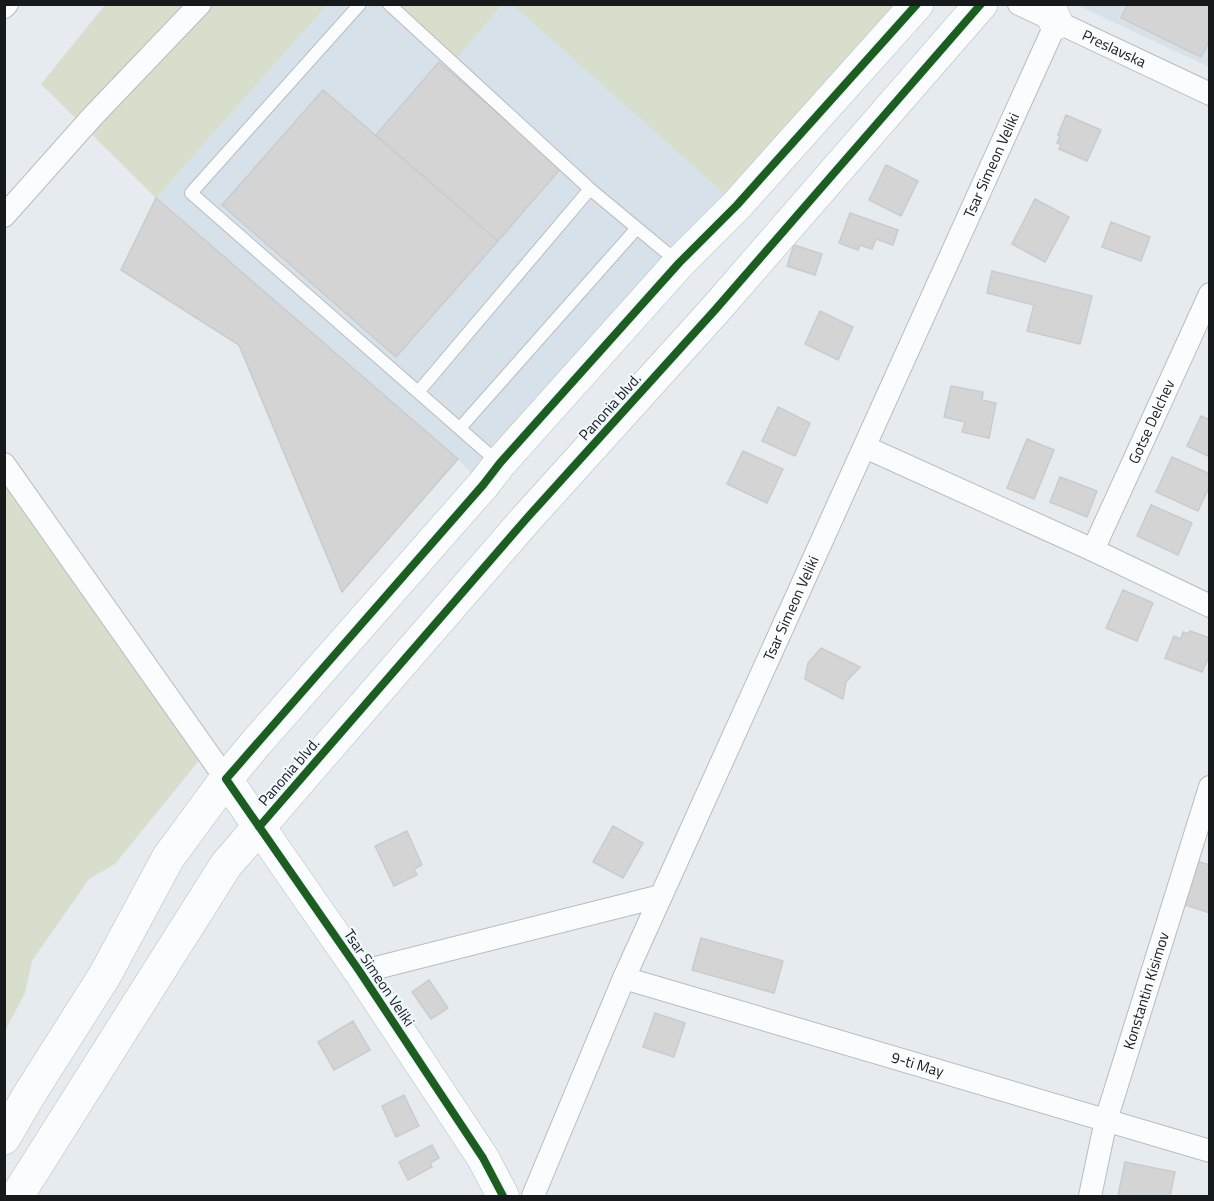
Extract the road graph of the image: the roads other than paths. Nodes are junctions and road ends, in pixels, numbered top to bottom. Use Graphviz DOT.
graph roads {
  1 [pos="200,4"];
  2 [pos="360,4"];
  3 [pos="389,4"];
  4 [pos="918,4"];
  5 [pos="981,4"];
  6 [pos="1019,4"];
  7 [pos="1052,14"];
  8 [pos="1209,94"];
  9 [pos="590,189"];
  10 [pos="4,216"];
  11 [pos="637,228"];
  12 [pos="679,264"];
  13 [pos="1209,294"];
  14 [pos="419,392"];
  15 [pos="460,428"];
  16 [pos="865,447"];
  17 [pos="500,463"];
  18 [pos="4,464"];
  19 [pos="1093,550"];
  20 [pos="1209,606"];
  21 [pos="226,779"];
  22 [pos="1209,787"];
  23 [pos="259,826"];
  24 [pos="1201,848"];
  25 [pos="661,896"];
  26 [pos="360,972"];
  27 [pos="624,978"];
  28 [pos="1106,1120"];
  29 [pos="4,1138"];
  30 [pos="1209,1151"];
  31 [pos="17,1197"];
  32 [pos="503,1197"];
  33 [pos="533,1197"];
  34 [pos="1090,1197"];
  1 -- 10 [label="street"];
  2 -- 14 [label="lane"];
  3 -- 9 [label="lane"];
  4 -- 12 [label="main road"];
  5 -- 23 [label="main road, Panonia blvd."];
  6 -- 7 [label="street, Preslavska"];
  7 -- 8 [label="street, Preslavska"];
  7 -- 16 [label="street, Tsar Simeon Veliki"];
  9 -- 11 [label="lane"];
  9 -- 14 [label="lane"];
  11 -- 12 [label="lane"];
  11 -- 15 [label="lane"];
  12 -- 17 [label="main road"];
  13 -- 19 [label="street, Gotse Delchev"];
  14 -- 15 [label="lane"];
  15 -- 17 [label="lane"];
  16 -- 19 [label="street"];
  16 -- 25 [label="street, Tsar Simeon Veliki"];
  17 -- 21 [label="main road"];
  18 -- 21 [label="street"];
  19 -- 20 [label="street"];
  21 -- 23 [label="main road, Tsar Simeon Veliki"];
  21 -- 29 [label="main road"];
  22 -- 24 [label="street, Konstantin Kisimov"];
  23 -- 26 [label="main road, Tsar Simeon Veliki"];
  23 -- 31 [label="main road, Panonia blvd."];
  24 -- 28 [label="street, Konstantin Kisimov"];
  25 -- 26 [label="street"];
  25 -- 27 [label="street, Tsar Simeon Veliki"];
  26 -- 32 [label="main road, Tsar Simeon Veliki"];
  27 -- 28 [label="street, 9-ti May"];
  27 -- 33 [label="street, Tsar Simeon Veliki"];
  28 -- 30 [label="street, 9-ti May"];
  28 -- 34 [label="street, Konstantin Kisimov"];
}
